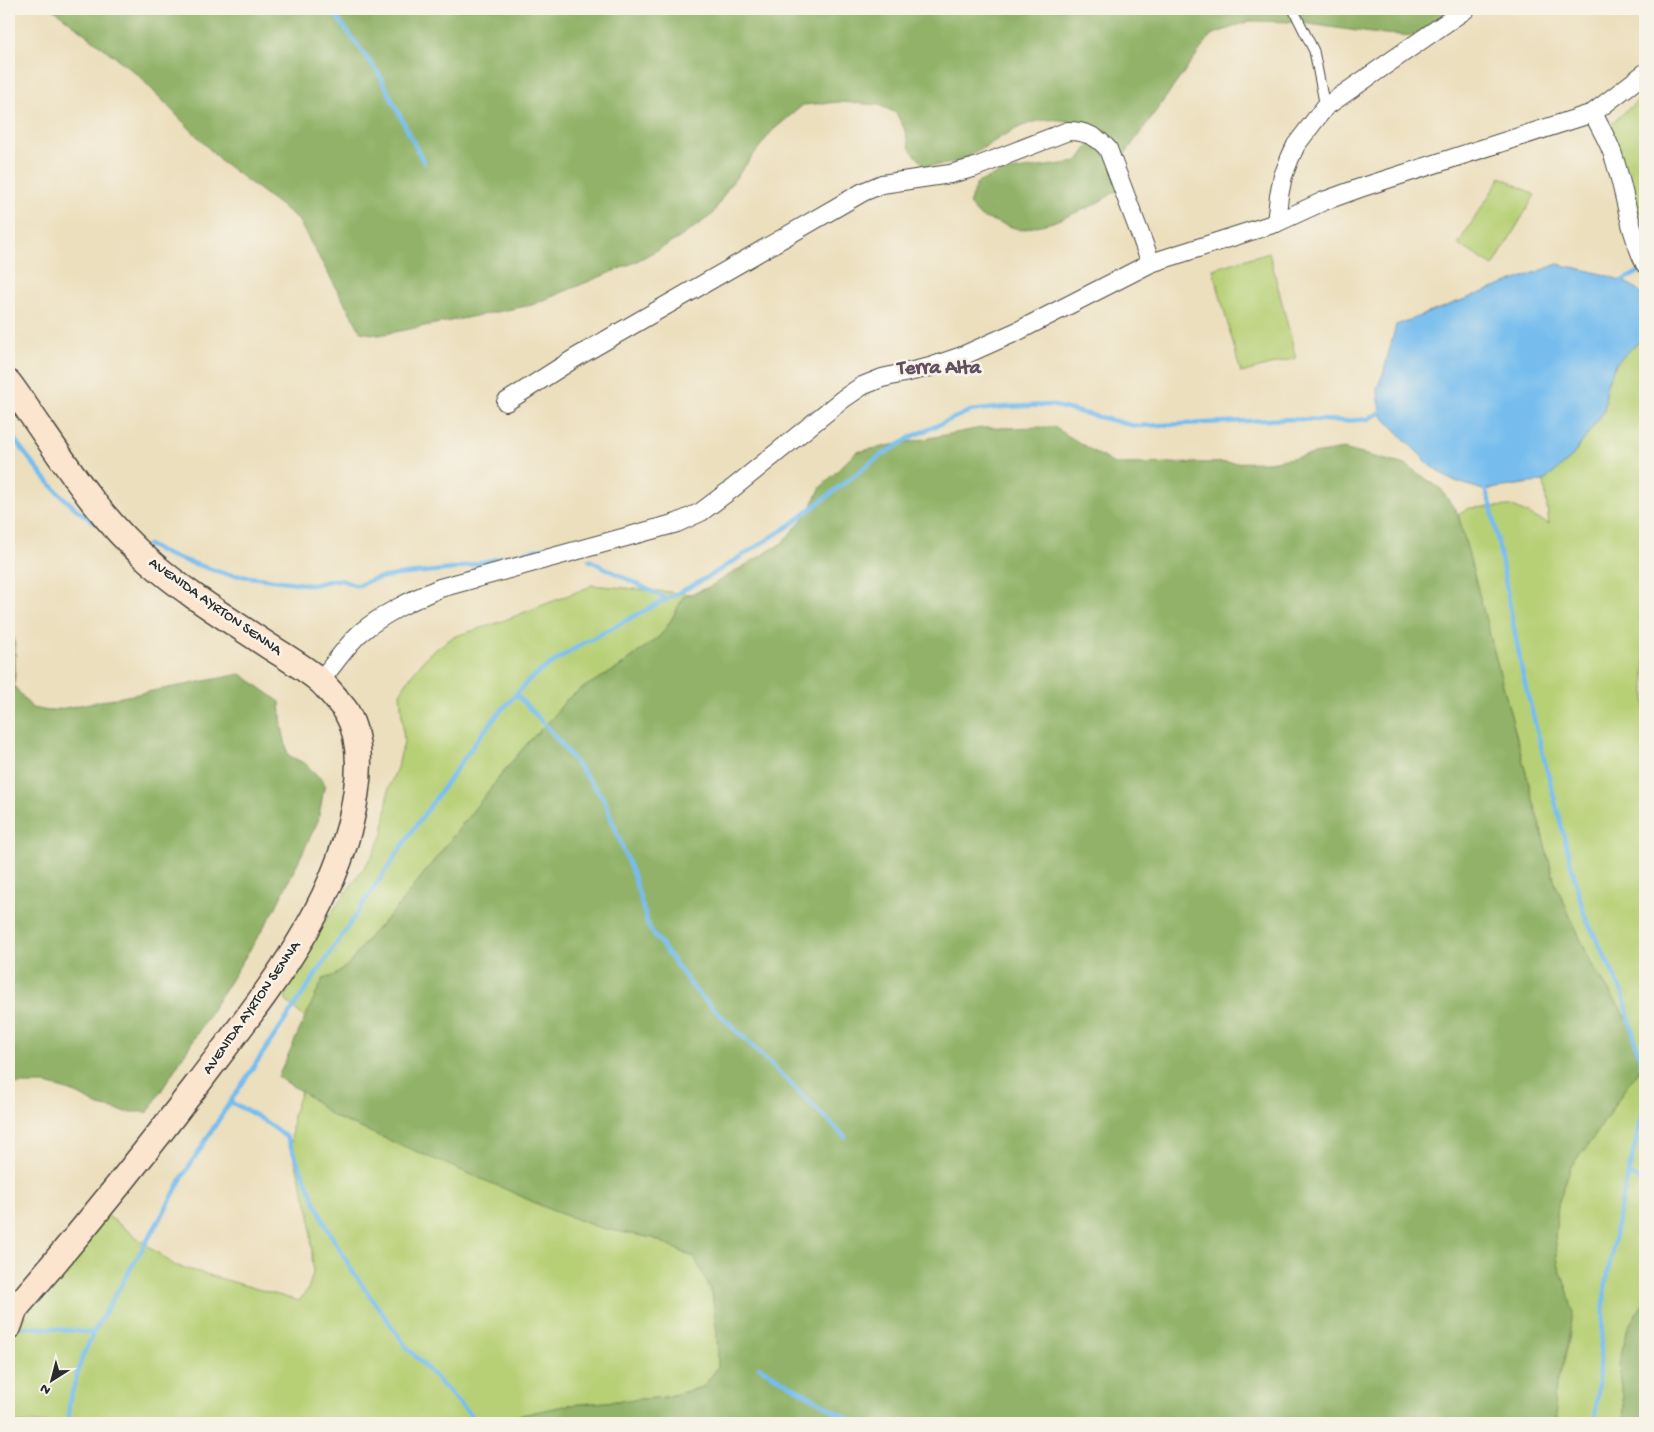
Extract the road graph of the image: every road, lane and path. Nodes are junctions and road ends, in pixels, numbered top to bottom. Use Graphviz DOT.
graph roads {
  1 [pos="1293,9"];
  2 [pos="1466,9"];
  3 [pos="1645,73"];
  4 [pos="1325,107"];
  5 [pos="1593,113"];
  6 [pos="1276,223"];
  7 [pos="1152,263"];
  8 [pos="1645,264"];
  9 [pos="9,382"];
  10 [pos="506,402"];
  11 [pos="320,681"];
  12 [pos="11,1315"];
  1 -- 4 [label="lane"];
  2 -- 4 [label="street"];
  3 -- 5 [label="street"];
  4 -- 6 [label="street"];
  5 -- 6 [label="street"];
  5 -- 8 [label="street"];
  6 -- 7 [label="street"];
  7 -- 10 [label="street"];
  7 -- 11 [label="street"];
  9 -- 11 [label="street, AVENIDA AYRTON SENNA"];
  11 -- 12 [label="street, AVENIDA AYRTON SENNA"];
}
